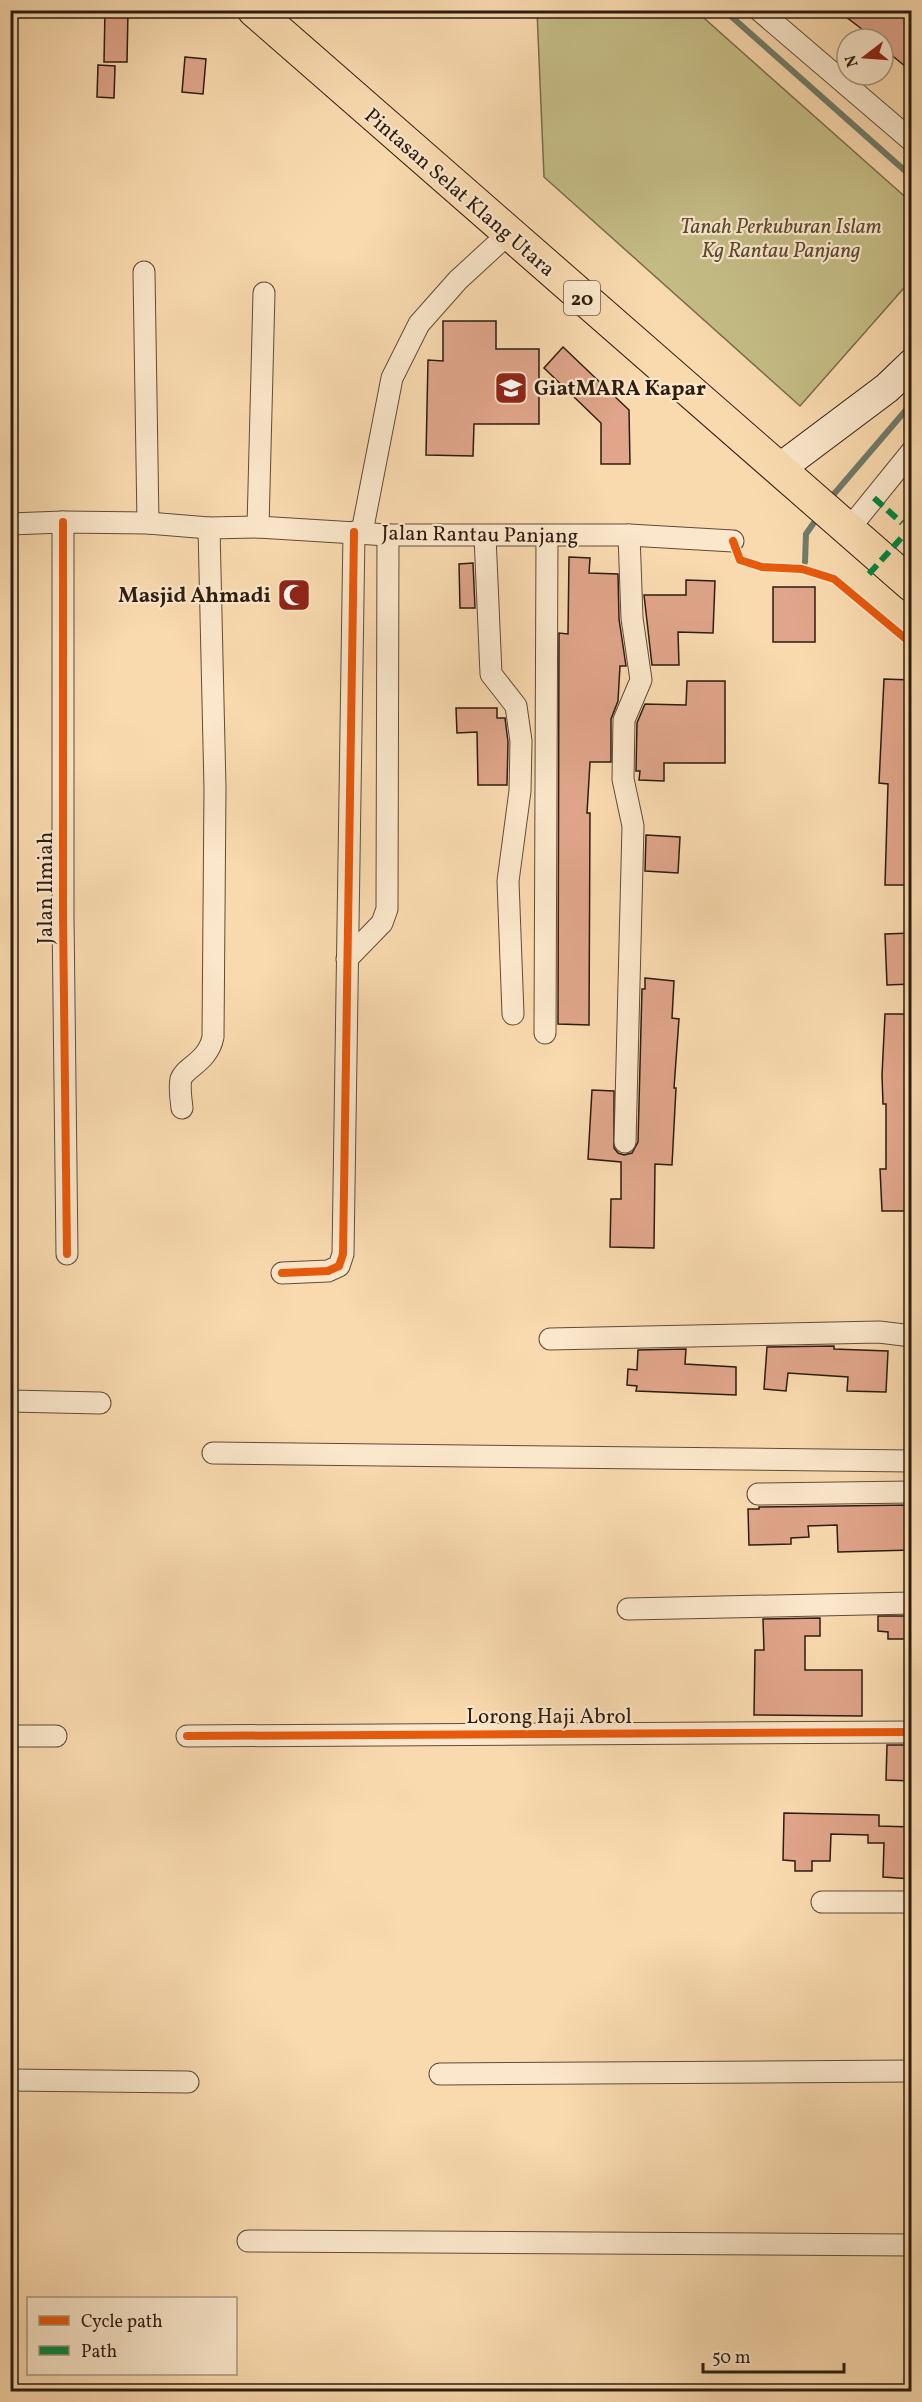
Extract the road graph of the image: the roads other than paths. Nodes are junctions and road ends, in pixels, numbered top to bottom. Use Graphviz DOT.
graph roads {
  1 [pos="254,10"];
  2 [pos="759,10"];
  3 [pos="912,141"];
  4 [pos="508,234"];
  5 [pos="144,272"];
  6 [pos="264,293"];
  7 [pos="912,364"];
  8 [pos="912,451"];
  9 [pos="779,469"];
  10 [pos="63,522"];
  11 [pos="148,523"];
  12 [pos="10,524"];
  13 [pos="258,527"];
  14 [pos="209,528"];
  15 [pos="848,530"];
  16 [pos="358,532"];
  17 [pos="388,535"];
  18 [pos="629,535"];
  19 [pos="485,536"];
  20 [pos="546,537"];
  21 [pos="733,541"];
  22 [pos="912,585"];
  23 [pos="347,959"];
  24 [pos="513,1014"];
  25 [pos="545,1034"];
  26 [pos="182,1108"];
  27 [pos="626,1142"];
  28 [pos="68,1254"];
  29 [pos="282,1273"];
  30 [pos="912,1336"];
  31 [pos="550,1339"];
  32 [pos="10,1401"];
  33 [pos="100,1403"];
  34 [pos="213,1453"];
  35 [pos="912,1461"];
  36 [pos="912,1492"];
  37 [pos="758,1494"];
  38 [pos="912,1603"];
  39 [pos="628,1609"];
  40 [pos="912,1732"];
  41 [pos="10,1736"];
  42 [pos="56,1736"];
  43 [pos="187,1736"];
  44 [pos="822,1902"];
  45 [pos="912,1902"];
  46 [pos="912,2070"];
  47 [pos="440,2074"];
  48 [pos="10,2080"];
  49 [pos="188,2082"];
  50 [pos="248,2241"];
  51 [pos="912,2245"];
  1 -- 4 [label="highway, Pintasan Selat Klang Utara / 20"];
  2 -- 3 [label="street"];
  4 -- 9 [label="highway, Pintasan Selat Klang Utara / 20"];
  4 -- 16 [label="street"];
  5 -- 11 [label="street"];
  6 -- 13 [label="street"];
  7 -- 9 [label="street"];
  8 -- 15 [label="street"];
  9 -- 15 [label="highway, Pintasan Selat Klang Utara / 20"];
  10 -- 11 [label="street, Jalan Rantau Panjang"];
  10 -- 12 [label="street, Jalan Rantau Panjang"];
  10 -- 28 [label="street, Jalan Ilmiah"];
  11 -- 14 [label="street, Jalan Rantau Panjang"];
  13 -- 14 [label="street, Jalan Rantau Panjang"];
  13 -- 16 [label="street, Jalan Rantau Panjang"];
  14 -- 26 [label="street"];
  15 -- 22 [label="highway, Pintasan Selat Klang Utara / 20"];
  16 -- 17 [label="street, Jalan Rantau Panjang"];
  16 -- 23 [label="street"];
  17 -- 19 [label="street, Jalan Rantau Panjang"];
  17 -- 23 [label="street"];
  18 -- 20 [label="street, Jalan Rantau Panjang"];
  18 -- 21 [label="street, Jalan Rantau Panjang"];
  18 -- 27 [label="street"];
  19 -- 20 [label="street, Jalan Rantau Panjang"];
  19 -- 24 [label="street"];
  20 -- 25 [label="street"];
  23 -- 29 [label="street"];
  30 -- 31 [label="street"];
  32 -- 33 [label="street"];
  34 -- 35 [label="street"];
  36 -- 37 [label="street"];
  38 -- 39 [label="street"];
  40 -- 43 [label="street, Lorong Haji Abrol"];
  41 -- 42 [label="street"];
  44 -- 45 [label="street"];
  46 -- 47 [label="street"];
  48 -- 49 [label="street"];
  50 -- 51 [label="street"];
}
